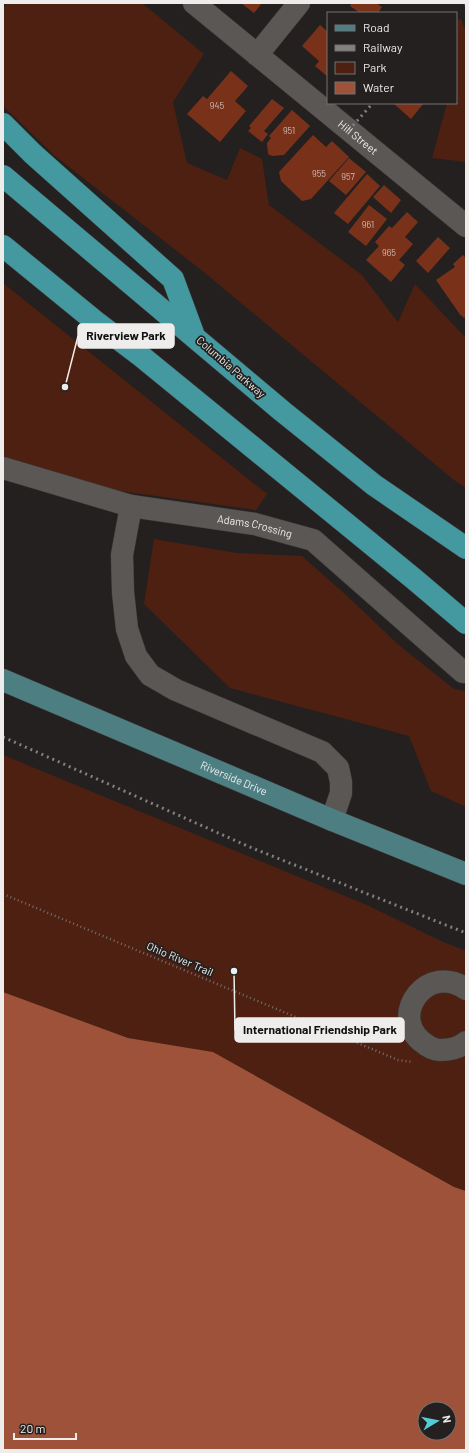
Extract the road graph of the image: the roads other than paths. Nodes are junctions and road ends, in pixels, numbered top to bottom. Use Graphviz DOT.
graph roads {
  1 [pos="194,3"];
  2 [pos="299,3"];
  3 [pos="257,55"];
  4 [pos="3,124"];
  5 [pos="3,176"];
  6 [pos="466,226"];
  7 [pos="3,246"];
  8 [pos="193,335"];
  9 [pos="3,468"];
  10 [pos="131,506"];
  11 [pos="466,548"];
  12 [pos="414,579"];
  13 [pos="466,603"];
  14 [pos="466,623"];
  15 [pos="462,672"];
  16 [pos="3,680"];
  17 [pos="332,820"];
  18 [pos="466,874"];
  19 [pos="464,980"];
  20 [pos="466,1042"];
  1 -- 3 [label="street, Hill Street"];
  2 -- 3 [label="street"];
  3 -- 6 [label="street, Hill Street"];
  4 -- 8 [label="highway"];
  5 -- 8 [label="highway, Columbia Parkway"];
  7 -- 12 [label="highway"];
  8 -- 11 [label="highway, Columbia Parkway"];
  9 -- 10 [label="street, Adams Crossing"];
  10 -- 15 [label="street, Adams Crossing"];
  10 -- 17 [label="street"];
  12 -- 13 [label="highway"];
  12 -- 14 [label="highway"];
  16 -- 17 [label="main road, Riverside Drive"];
  17 -- 18 [label="main road, Riverside Drive"];
  19 -- 20 [label="street"];
}
